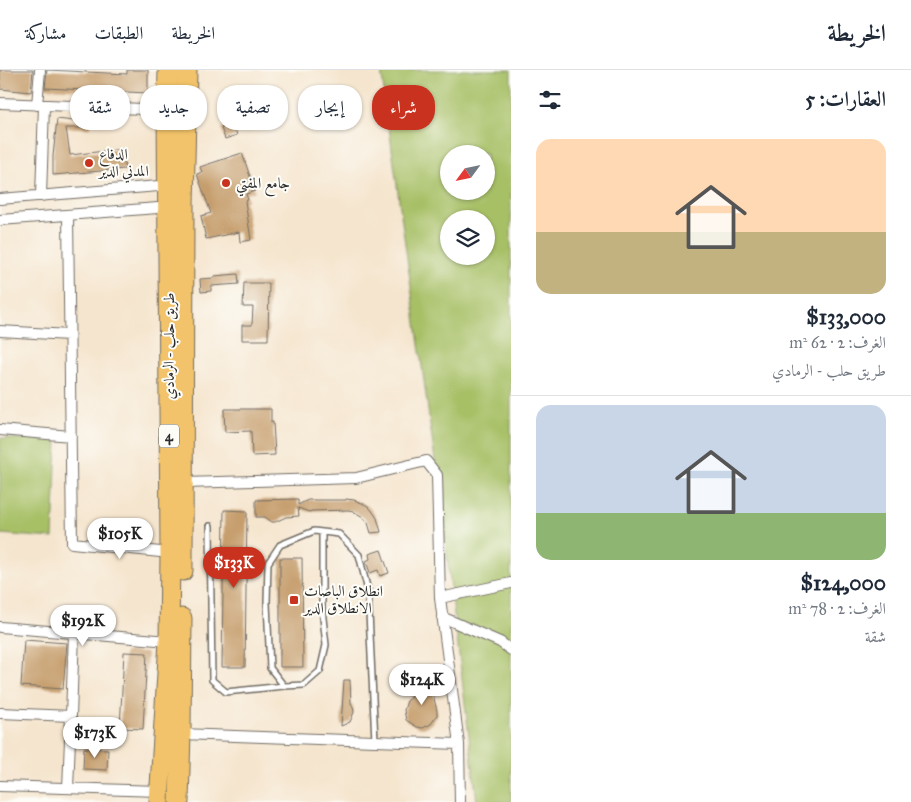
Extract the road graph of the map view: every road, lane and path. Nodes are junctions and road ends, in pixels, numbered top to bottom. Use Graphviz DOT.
graph roads {
  1 [pos="40,70"];
  2 [pos="168,70"];
  3 [pos="187,70"];
  4 [pos="168,85"];
  5 [pos="0,103"];
  6 [pos="40,105"];
  7 [pos="140,109"];
  8 [pos="170,130"];
  9 [pos="177,185"];
  10 [pos="41,196"];
  11 [pos="0,199"];
  12 [pos="177,207"];
  13 [pos="68,215"];
  14 [pos="0,220"];
  15 [pos="0,331"];
  16 [pos="69,336"];
  17 [pos="0,430"];
  18 [pos="71,436"];
  19 [pos="184,483"];
  20 [pos="210,526"];
  21 [pos="322,532"];
  22 [pos="170,553"];
  23 [pos="511,583"];
  24 [pos="440,598"];
  25 [pos="442,617"];
  26 [pos="0,627"];
  27 [pos="74,634"];
  28 [pos="169,641"];
  29 [pos="511,650"];
  30 [pos="284,686"];
  31 [pos="0,713"];
  32 [pos="70,716"];
  33 [pos="181,734"];
  34 [pos="375,742"];
  35 [pos="459,744"];
  36 [pos="0,786"];
  37 [pos="68,788"];
  38 [pos="159,796"];
  39 [pos="179,802"];
  40 [pos="460,802"];
  1 -- 6 [label="street"];
  2 -- 4 [label="highway, طريق حلب - الرمادي / 4"];
  3 -- 9 [label="highway, طريق حلب - الرمادي / 4"];
  5 -- 6 [label="street"];
  6 -- 7 [label="street"];
  6 -- 10 [label="street"];
  8 -- 9 [label="highway, طريق حلب - الرمادي / 4"];
  9 -- 10 [label="street"];
  9 -- 12 [label="highway, طريق حلب - الرمادي / 4"];
  10 -- 11 [label="street"];
  12 -- 13 [label="street"];
  12 -- 19 [label="highway, طريق حلب - الرمادي / 4"];
  12 -- 22 [label="highway, طريق حلب - الرمادي / 4"];
  13 -- 14 [label="street"];
  13 -- 16 [label="street"];
  15 -- 16 [label="street"];
  16 -- 18 [label="street"];
  17 -- 18 [label="street"];
  18 -- 22 [label="street"];
  19 -- 24 [label="street"];
  19 -- 33 [label="highway, طريق حلب - الرمادي / 4"];
  20 -- 30 [label="lane"];
  21 -- 30 [label="lane"];
  21 -- 30 [label="lane"];
  21 -- 34 [label="lane"];
  22 -- 28 [label="highway, طريق حلب - الرمادي / 4"];
  23 -- 24 [label="street"];
  24 -- 25 [label="street"];
  25 -- 29 [label="street"];
  25 -- 35 [label="street"];
  26 -- 27 [label="street"];
  27 -- 28 [label="street"];
  27 -- 32 [label="street"];
  28 -- 38 [label="highway, طريق حلب - الرمادي / 4"];
  31 -- 32 [label="street"];
  32 -- 37 [label="street"];
  33 -- 34 [label="street"];
  33 -- 39 [label="highway, طريق حلب - الرمادي / 4"];
  34 -- 35 [label="street"];
  35 -- 40 [label="street"];
  36 -- 37 [label="street"];
  37 -- 38 [label="street"];
}
